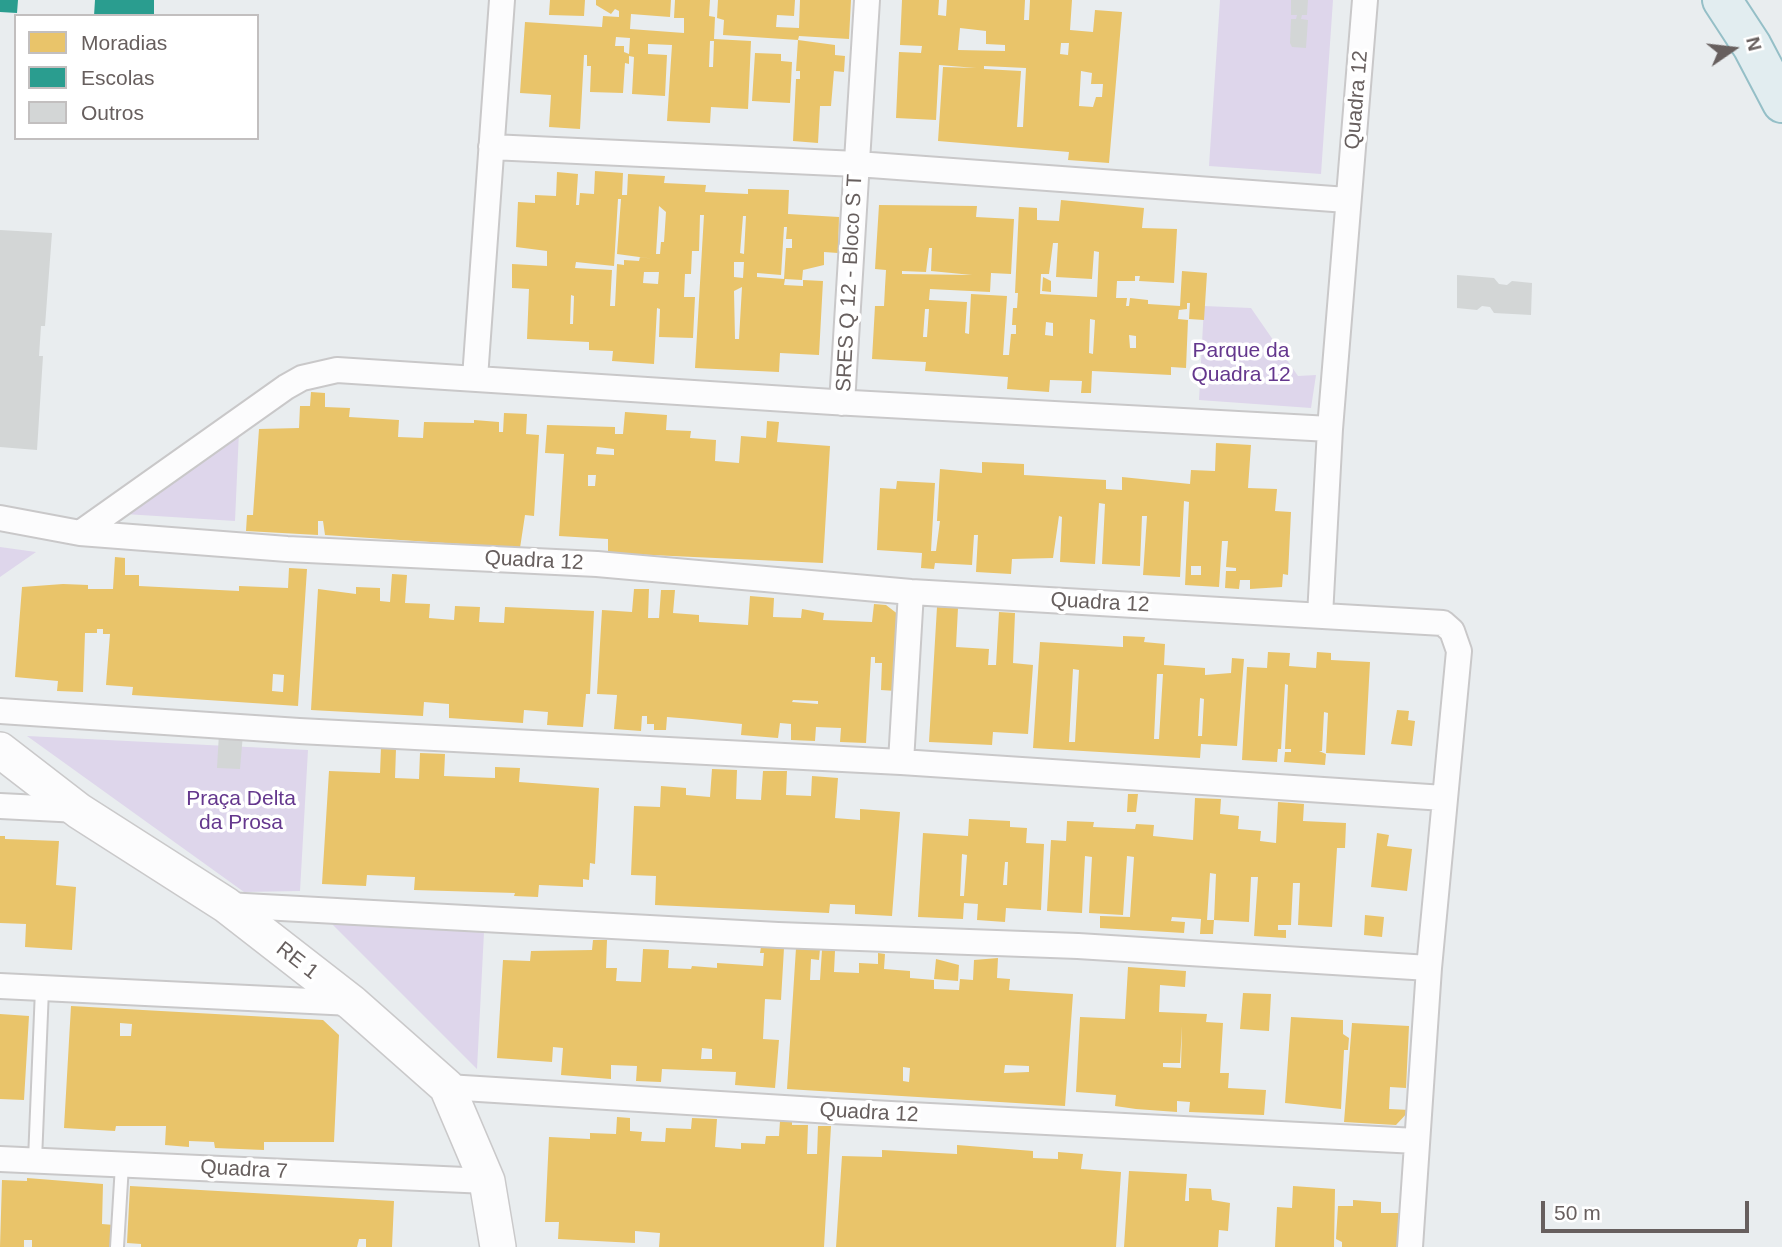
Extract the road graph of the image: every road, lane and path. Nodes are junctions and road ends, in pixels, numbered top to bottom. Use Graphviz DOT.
graph roads {
  1 [pos="502,0"];
  2 [pos="867,0"];
  3 [pos="1365,0"];
  4 [pos="1722,0"];
  5 [pos="1782,103"];
  6 [pos="491,147"];
  7 [pos="857,164"];
  8 [pos="1347,200"];
  9 [pos="475,378"];
  10 [pos="842,403"];
  11 [pos="1330,429"];
  12 [pos="0,518"];
  13 [pos="80,533"];
  14 [pos="911,592"];
  15 [pos="1320,616"];
  16 [pos="0,711"];
  17 [pos="0,750"];
  18 [pos="901,762"];
  19 [pos="1444,797"];
  20 [pos="0,806"];
  21 [pos="79,811"];
  22 [pos="226,905"];
  23 [pos="1429,968"];
  24 [pos="0,986"];
  25 [pos="42,989"];
  26 [pos="352,1003"];
  27 [pos="447,1087"];
  28 [pos="1417,1141"];
  29 [pos="0,1159"];
  30 [pos="35,1160"];
  31 [pos="122,1165"];
  32 [pos="487,1181"];
  33 [pos="117,1247"];
  34 [pos="498,1247"];
  35 [pos="1410,1247"];
  1 -- 6 [label="street"];
  2 -- 7 [label="street, SRES Q 12 - Bloco S T"];
  3 -- 8 [label="street, Quadra 12"];
  4 -- 5 [label="highway"];
  6 -- 7 [label="street"];
  6 -- 9 [label="street"];
  7 -- 8 [label="street"];
  7 -- 10 [label="street, SRES Q 12 - Bloco S T"];
  8 -- 11 [label="street, Quadra 12"];
  9 -- 10 [label="street"];
  9 -- 13 [label="street"];
  10 -- 11 [label="street"];
  11 -- 15 [label="street, Quadra 12"];
  12 -- 13 [label="street, Quadra 12"];
  13 -- 14 [label="street, Quadra 12"];
  14 -- 15 [label="street, Quadra 12"];
  14 -- 18 [label="street"];
  15 -- 19 [label="street, Quadra 12"];
  16 -- 18 [label="street"];
  17 -- 21 [label="street, RE 1"];
  18 -- 19 [label="street"];
  19 -- 23 [label="street"];
  20 -- 21 [label="street"];
  21 -- 22 [label="street, RE 1"];
  22 -- 23 [label="street"];
  22 -- 26 [label="street, RE 1"];
  23 -- 28 [label="street"];
  24 -- 25 [label="street"];
  25 -- 26 [label="street"];
  25 -- 30 [label="lane"];
  26 -- 27 [label="street, RE 1"];
  27 -- 28 [label="street, Quadra 12"];
  27 -- 32 [label="street, RE 1"];
  28 -- 35 [label="street"];
  29 -- 30 [label="street, Quadra 7"];
  30 -- 31 [label="street, Quadra 7"];
  31 -- 32 [label="street, Quadra 7"];
  31 -- 33 [label="lane"];
  32 -- 34 [label="street, RE 1"];
}
